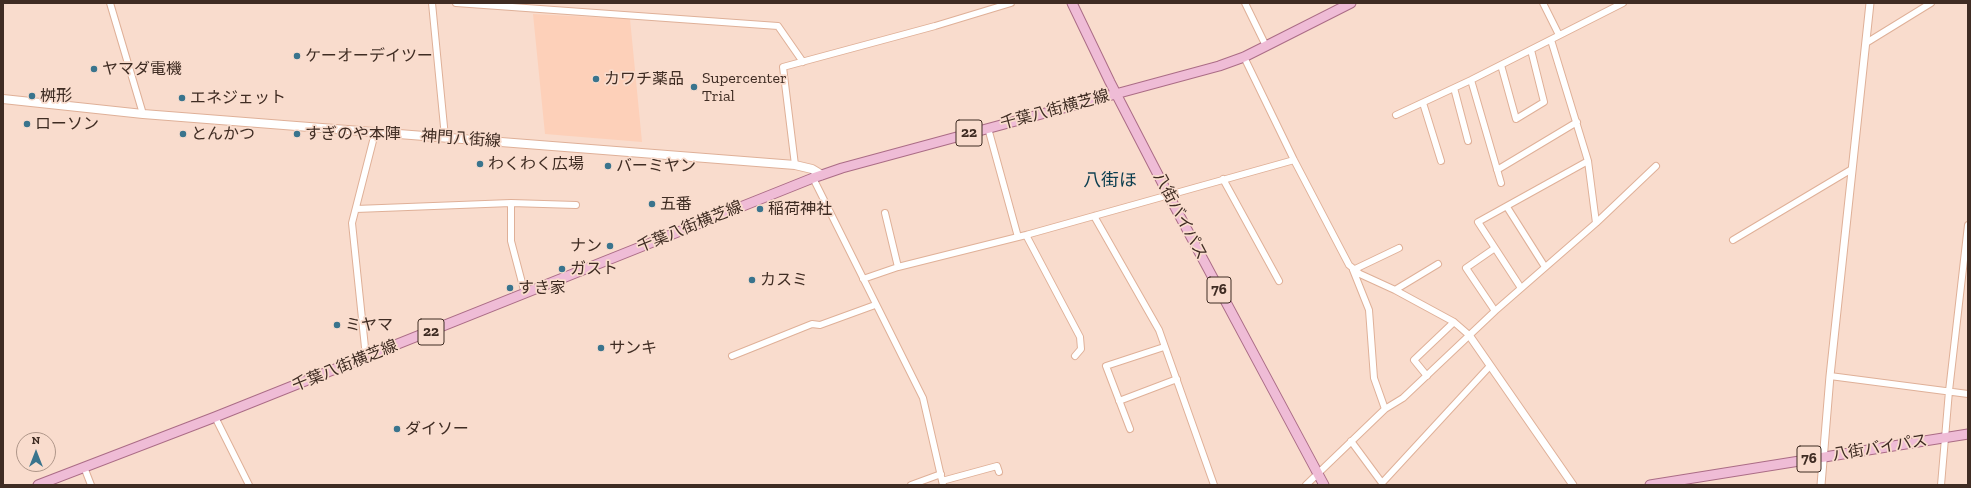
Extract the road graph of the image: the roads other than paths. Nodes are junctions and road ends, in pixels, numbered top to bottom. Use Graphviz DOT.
graph roads {
  1 [pos="110,3"];
  2 [pos="432,3"];
  3 [pos="456,3"];
  4 [pos="1011,3"];
  5 [pos="1072,3"];
  6 [pos="1244,3"];
  7 [pos="1351,3"];
  8 [pos="1543,3"];
  9 [pos="1623,3"];
  10 [pos="1870,3"];
  11 [pos="1931,3"];
  12 [pos="1559,35"];
  13 [pos="1551,40"];
  14 [pos="1866,43"];
  15 [pos="1266,46"];
  16 [pos="1531,50"];
  17 [pos="1244,57"];
  18 [pos="803,62"];
  19 [pos="1501,65"];
  20 [pos="1471,80"];
  21 [pos="1454,88"];
  22 [pos="1117,94"];
  23 [pos="3,99"];
  24 [pos="1423,103"];
  25 [pos="143,114"];
  26 [pos="1396,115"];
  27 [pos="1577,122"];
  28 [pos="988,128"];
  29 [pos="375,133"];
  30 [pos="445,137"];
  31 [pos="1468,141"];
  32 [pos="1294,160"];
  33 [pos="1441,161"];
  34 [pos="1588,161"];
  35 [pos="795,165"];
  36 [pos="1656,166"];
  37 [pos="1852,169"];
  38 [pos="1497,170"];
  39 [pos="817,177"];
  40 [pos="1223,179"];
  41 [pos="1501,183"];
  42 [pos="1168,194"];
  43 [pos="511,203"];
  44 [pos="576,205"];
  45 [pos="1507,207"];
  46 [pos="356,209"];
  47 [pos="885,214"];
  48 [pos="1094,216"];
  49 [pos="1596,223"];
  50 [pos="1968,225"];
  51 [pos="1026,235"];
  52 [pos="1018,237"];
  53 [pos="1733,240"];
  54 [pos="1399,248"];
  55 [pos="1495,248"];
  56 [pos="1438,264"];
  57 [pos="898,267"];
  58 [pos="1545,267"];
  59 [pos="1353,270"];
  60 [pos="863,279"];
  61 [pos="1279,281"];
  62 [pos="1521,288"];
  63 [pos="1395,290"];
  64 [pos="525,294"];
  65 [pos="875,305"];
  66 [pos="1495,311"];
  67 [pos="1454,322"];
  68 [pos="1469,335"];
  69 [pos="1164,347"];
  70 [pos="732,356"];
  71 [pos="1075,356"];
  72 [pos="366,357"];
  73 [pos="1489,367"];
  74 [pos="1427,376"];
  75 [pos="1830,376"];
  76 [pos="1176,379"];
  77 [pos="1949,391"];
  78 [pos="1968,394"];
  79 [pos="1119,400"];
  80 [pos="1385,409"];
  81 [pos="215,417"];
  82 [pos="1130,429"];
  83 [pos="1968,434"];
  84 [pos="1946,438"];
  85 [pos="1351,441"];
  86 [pos="1824,457"];
  87 [pos="84,467"];
  88 [pos="999,472"];
  89 [pos="1317,475"];
  90 [pos="942,480"];
  91 [pos="38,485"];
  92 [pos="91,485"];
  93 [pos="249,485"];
  94 [pos="911,485"];
  95 [pos="1214,485"];
  96 [pos="1306,485"];
  97 [pos="1324,485"];
  98 [pos="1573,485"];
  99 [pos="1650,485"];
  100 [pos="1821,485"];
  101 [pos="1941,485"];
  1 -- 25 [label="street"];
  2 -- 30 [label="street"];
  3 -- 18 [label="street"];
  4 -- 18 [label="street"];
  5 -- 22 [label="main road, 76"];
  6 -- 15 [label="street"];
  7 -- 15 [label="main road, 千葉八街横芝線 / 22"];
  8 -- 12 [label="street"];
  9 -- 12 [label="street"];
  10 -- 14 [label="street"];
  11 -- 14 [label="street"];
  12 -- 13 [label="street"];
  13 -- 16 [label="street"];
  13 -- 27 [label="street"];
  14 -- 37 [label="street"];
  15 -- 17 [label="main road, 千葉八街横芝線 / 22"];
  16 -- 19 [label="street"];
  16 -- 19 [label="street"];
  17 -- 22 [label="main road, 千葉八街横芝線 / 22"];
  17 -- 32 [label="street"];
  18 -- 35 [label="street"];
  19 -- 20 [label="street"];
  20 -- 21 [label="street"];
  20 -- 38 [label="street"];
  21 -- 24 [label="street"];
  21 -- 31 [label="street"];
  22 -- 28 [label="main road, 千葉八街横芝線 / 22"];
  22 -- 42 [label="main road, 八街バイパス / 76"];
  23 -- 25 [label="main road, 神門八街線"];
  24 -- 26 [label="street"];
  24 -- 33 [label="street"];
  25 -- 29 [label="main road, 神門八街線"];
  27 -- 34 [label="street"];
  27 -- 38 [label="street"];
  28 -- 39 [label="main road, 千葉八街横芝線 / 22"];
  28 -- 52 [label="street"];
  29 -- 30 [label="main road, 神門八街線"];
  29 -- 46 [label="street"];
  30 -- 35 [label="main road, 神門八街線"];
  32 -- 40 [label="street"];
  32 -- 59 [label="street"];
  34 -- 45 [label="street"];
  34 -- 49 [label="street"];
  35 -- 39 [label="main road, 神門八街線"];
  36 -- 49 [label="street"];
  37 -- 53 [label="street"];
  37 -- 75 [label="street"];
  38 -- 41 [label="street"];
  39 -- 60 [label="street"];
  39 -- 64 [label="main road, 千葉八街横芝線 / 22"];
  40 -- 42 [label="street"];
  40 -- 61 [label="street"];
  42 -- 48 [label="street"];
  42 -- 89 [label="main road, 八街バイパス / 76"];
  43 -- 44 [label="street"];
  43 -- 46 [label="street"];
  43 -- 64 [label="street"];
  45 -- 55 [label="street"];
  45 -- 58 [label="street"];
  46 -- 72 [label="street"];
  47 -- 57 [label="street"];
  48 -- 51 [label="street"];
  48 -- 69 [label="street"];
  49 -- 58 [label="street"];
  50 -- 77 [label="street"];
  51 -- 52 [label="street"];
  51 -- 71 [label="street"];
  52 -- 57 [label="street"];
  54 -- 59 [label="street"];
  55 -- 62 [label="street"];
  55 -- 66 [label="street"];
  56 -- 63 [label="street"];
  57 -- 60 [label="street"];
  58 -- 62 [label="street"];
  59 -- 63 [label="street"];
  59 -- 80 [label="street"];
  60 -- 65 [label="street"];
  62 -- 66 [label="street"];
  63 -- 67 [label="street"];
  64 -- 72 [label="main road, 千葉八街横芝線 / 22"];
  65 -- 70 [label="street"];
  65 -- 90 [label="street"];
  66 -- 68 [label="street"];
  67 -- 68 [label="street"];
  67 -- 74 [label="street"];
  68 -- 73 [label="street"];
  68 -- 74 [label="street"];
  69 -- 76 [label="street"];
  69 -- 79 [label="street"];
  72 -- 81 [label="main road, 千葉八街横芝線 / 22"];
  73 -- 85 [label="street"];
  73 -- 98 [label="street"];
  74 -- 80 [label="street"];
  75 -- 77 [label="street"];
  75 -- 86 [label="street"];
  76 -- 79 [label="street"];
  76 -- 95 [label="street"];
  77 -- 78 [label="street"];
  77 -- 84 [label="street"];
  79 -- 82 [label="street"];
  80 -- 85 [label="street"];
  81 -- 87 [label="main road, 千葉八街横芝線 / 22"];
  81 -- 93 [label="street"];
  83 -- 84 [label="main road, 八街バイパス / 76"];
  84 -- 86 [label="main road, 八街バイパス / 76"];
  84 -- 101 [label="street"];
  85 -- 89 [label="street"];
  86 -- 99 [label="main road, 八街バイパス / 76"];
  86 -- 100 [label="street"];
  87 -- 91 [label="main road, 千葉八街横芝線 / 22"];
  87 -- 92 [label="street"];
  88 -- 90 [label="street"];
  89 -- 96 [label="street"];
  89 -- 97 [label="main road, 八街バイパス / 76"];
  90 -- 94 [label="street"];
}
